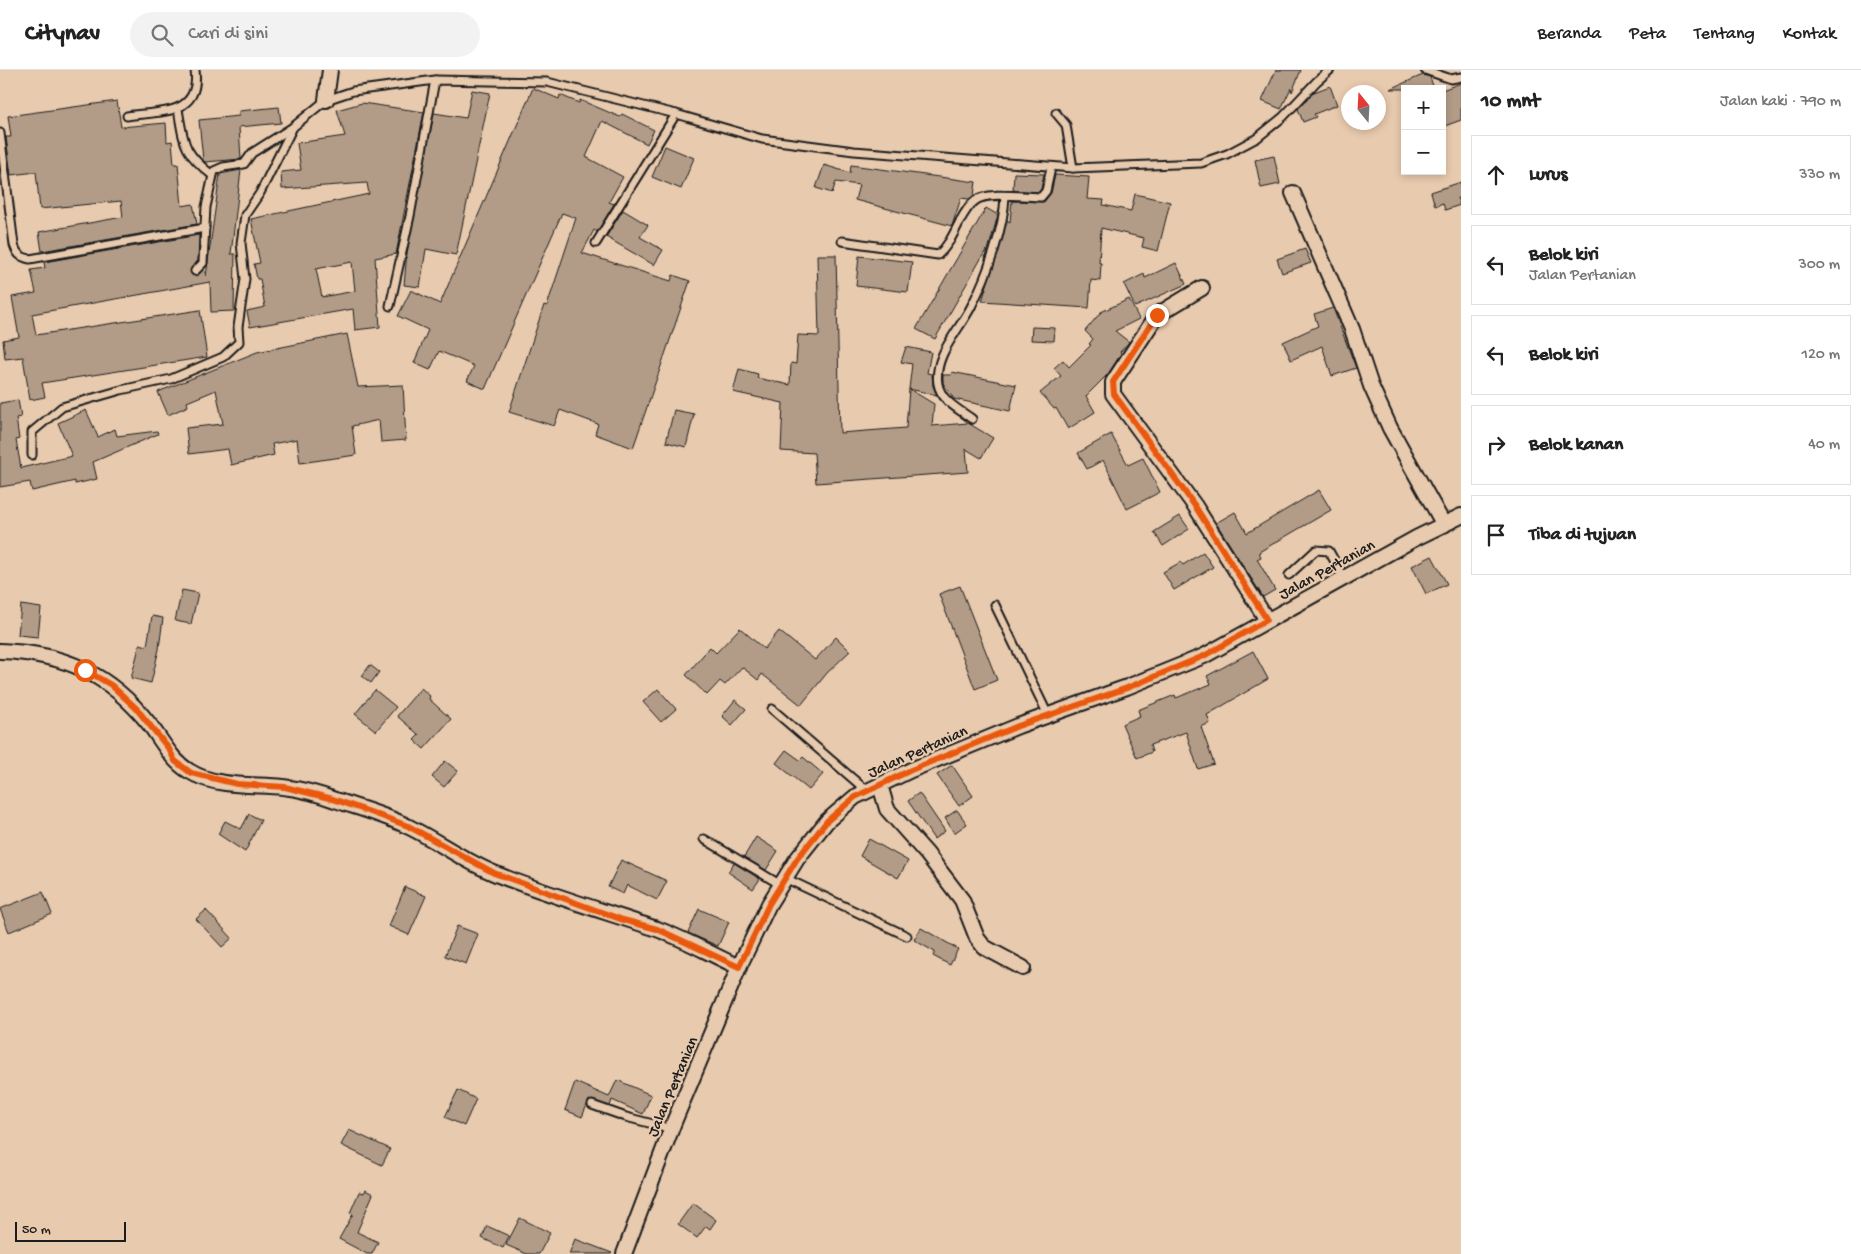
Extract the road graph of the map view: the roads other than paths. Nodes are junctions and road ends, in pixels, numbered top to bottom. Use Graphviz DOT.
graph roads {
  1 [pos="195,70"];
  2 [pos="330,70"];
  3 [pos="1330,70"];
  4 [pos="1425,70"];
  5 [pos="1461,77"];
  6 [pos="435,80"];
  7 [pos="326,100"];
  8 [pos="178,109"];
  9 [pos="1056,112"];
  10 [pos="676,114"];
  11 [pos="127,116"];
  12 [pos="293,127"];
  13 [pos="0,134"];
  14 [pos="1051,168"];
  15 [pos="1073,168"];
  16 [pos="212,175"];
  17 [pos="1293,193"];
  18 [pos="1005,196"];
  19 [pos="205,228"];
  20 [pos="842,241"];
  21 [pos="596,243"];
  22 [pos="195,271"];
  23 [pos="1202,288"];
  24 [pos="390,306"];
  25 [pos="972,419"];
  26 [pos="32,455"];
  27 [pos="1461,516"];
  28 [pos="1444,525"];
  29 [pos="1289,575"];
  30 [pos="1344,578"];
  31 [pos="995,604"];
  32 [pos="1267,620"];
  33 [pos="0,651"];
  34 [pos="772,709"];
  35 [pos="1048,714"];
  36 [pos="880,785"];
  37 [pos="867,792"];
  38 [pos="704,839"];
  39 [pos="783,881"];
  40 [pos="907,936"];
  41 [pos="739,967"];
  42 [pos="1024,968"];
  43 [pos="592,1105"];
  44 [pos="672,1128"];
  45 [pos="624,1254"];
  1 -- 8 [label="lane"];
  2 -- 7 [label="street"];
  3 -- 15 [label="lane"];
  4 -- 5 [label="lane"];
  6 -- 7 [label="lane"];
  6 -- 10 [label="lane"];
  6 -- 24 [label="lane"];
  7 -- 12 [label="lane"];
  8 -- 11 [label="lane"];
  8 -- 16 [label="lane"];
  9 -- 15 [label="lane"];
  10 -- 14 [label="lane"];
  10 -- 21 [label="lane"];
  12 -- 16 [label="lane"];
  12 -- 26 [label="lane"];
  13 -- 19 [label="lane"];
  14 -- 15 [label="lane"];
  14 -- 18 [label="lane"];
  16 -- 19 [label="lane"];
  17 -- 28 [label="street"];
  18 -- 20 [label="lane"];
  18 -- 25 [label="lane"];
  19 -- 22 [label="lane"];
  23 -- 32 [label="street"];
  27 -- 28 [label="street, Jalan Pertanian"];
  28 -- 30 [label="street, Jalan Pertanian"];
  29 -- 30 [label="lane"];
  30 -- 32 [label="street, Jalan Pertanian"];
  31 -- 35 [label="lane"];
  32 -- 35 [label="street, Jalan Pertanian"];
  33 -- 41 [label="street"];
  34 -- 37 [label="lane"];
  35 -- 36 [label="street, Jalan Pertanian"];
  36 -- 37 [label="street, Jalan Pertanian"];
  36 -- 42 [label="street"];
  37 -- 39 [label="street, Jalan Pertanian"];
  38 -- 39 [label="lane"];
  39 -- 40 [label="lane"];
  39 -- 41 [label="street, Jalan Pertanian"];
  41 -- 44 [label="street, Jalan Pertanian"];
  43 -- 44 [label="lane"];
  44 -- 45 [label="street, Jalan Pertanian"];
}
